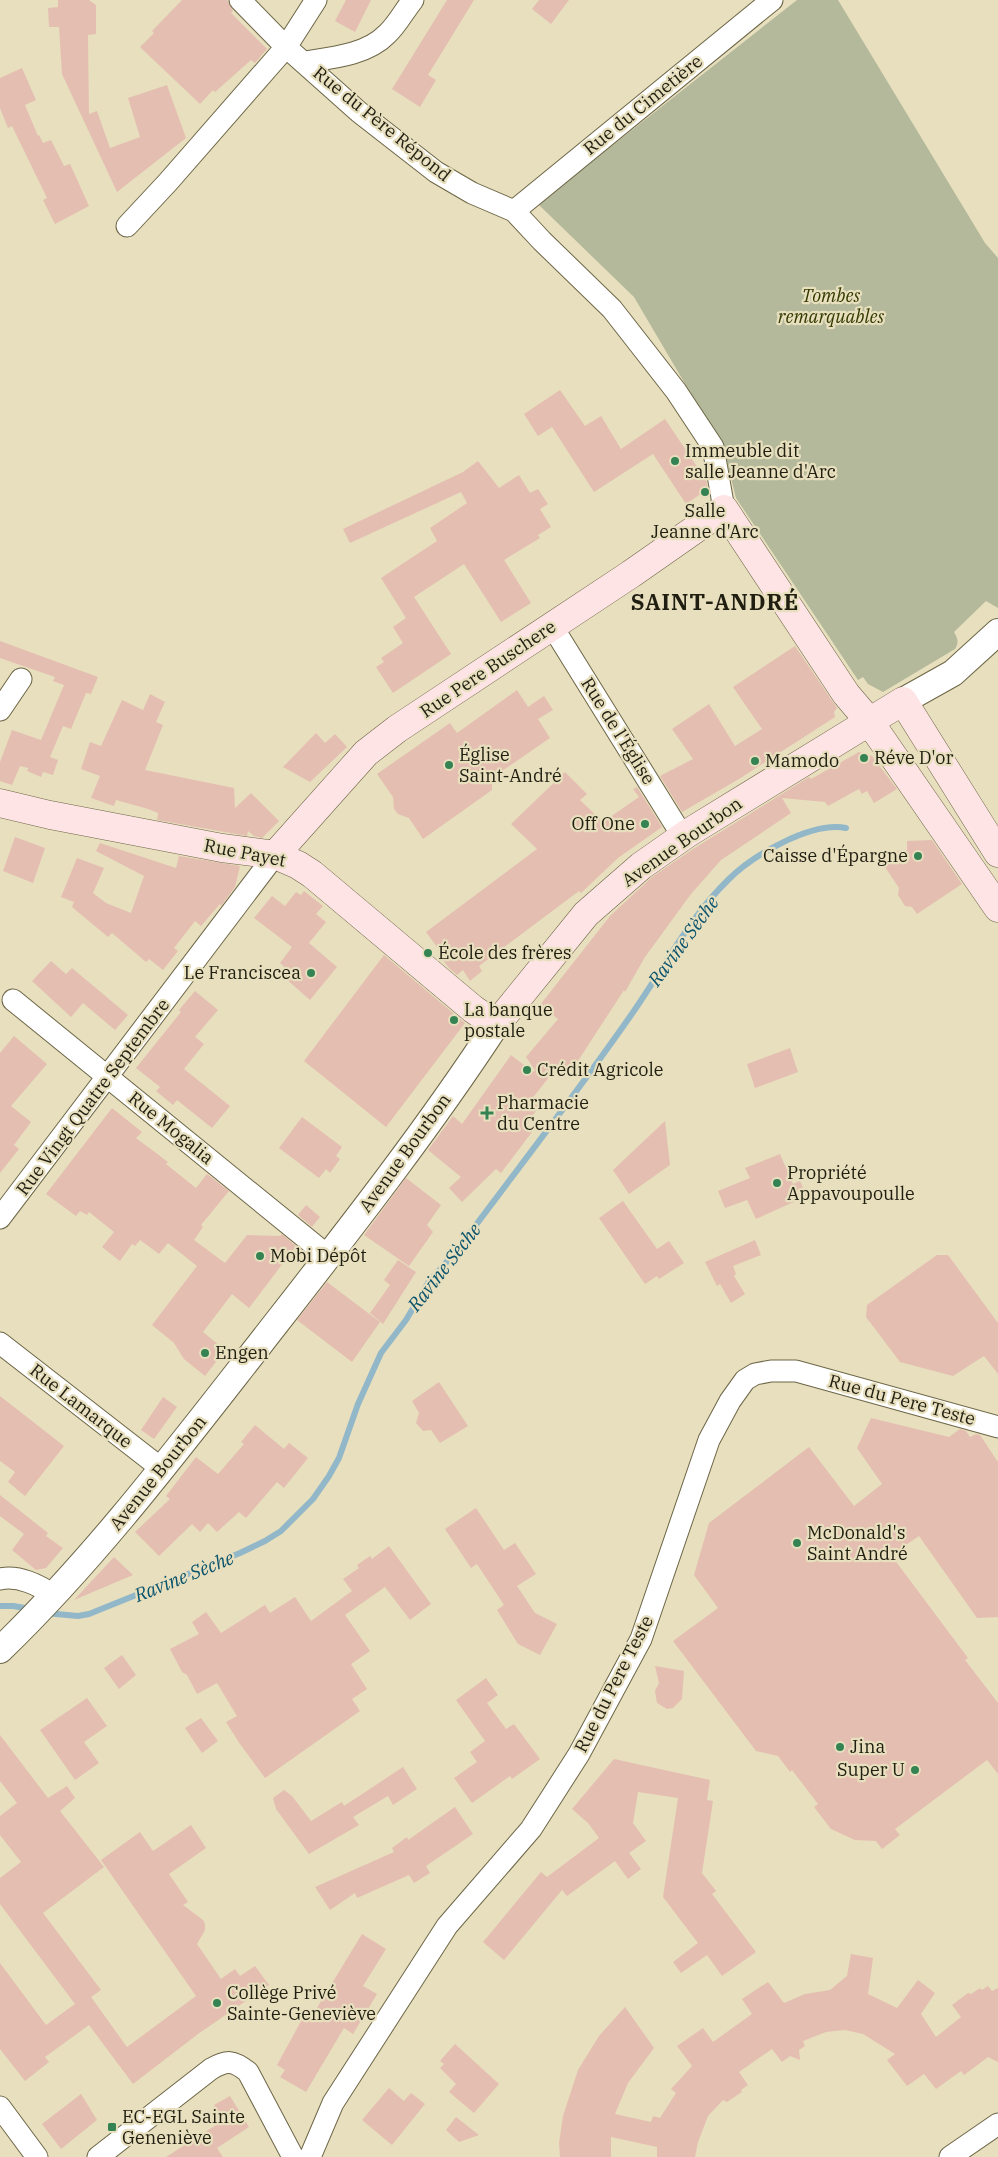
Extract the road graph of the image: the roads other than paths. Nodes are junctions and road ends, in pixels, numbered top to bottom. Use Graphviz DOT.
graph roads {
  1 [pos="240,0"];
  2 [pos="316,0"];
  3 [pos="413,0"];
  4 [pos="772,0"];
  5 [pos="286,47"];
  6 [pos="304,62"];
  7 [pos="514,211"];
  8 [pos="127,226"];
  9 [pos="724,509"];
  10 [pos="552,626"];
  11 [pos="998,632"];
  12 [pos="21,679"];
  13 [pos="904,701"];
  14 [pos="0,710"];
  15 [pos="868,721"];
  16 [pos="0,803"];
  17 [pos="683,837"];
  18 [pos="998,853"];
  19 [pos="276,856"];
  20 [pos="998,908"];
  21 [pos="14,1000"];
  22 [pos="496,1025"];
  23 [pos="108,1077"];
  24 [pos="0,1218"];
  25 [pos="328,1256"];
  26 [pos="0,1343"];
  27 [pos="998,1427"];
  28 [pos="162,1469"];
  29 [pos="0,1579"];
  30 [pos="51,1598"];
  31 [pos="0,1650"];
  32 [pos="333,2103"];
  33 [pos="0,2107"];
  34 [pos="998,2124"];
  35 [pos="290,2151"];
  36 [pos="37,2157"];
  37 [pos="98,2157"];
  38 [pos="310,2157"];
  39 [pos="950,2157"];
  1 -- 5 [label="street, Rue du Père Répond"];
  2 -- 5 [label="street"];
  3 -- 6 [label="street"];
  4 -- 7 [label="street, Rue du Cimetière"];
  5 -- 6 [label="street, Rue du Père Répond"];
  5 -- 8 [label="street"];
  6 -- 7 [label="street, Rue du Père Répond"];
  7 -- 9 [label="street, Rue du Père Répond"];
  9 -- 10 [label="main road, Rue Pere Buschere"];
  9 -- 15 [label="main road, Rue du Père Répond"];
  10 -- 17 [label="street, Rue de l'Église"];
  10 -- 19 [label="main road, Rue Pere Buschere"];
  11 -- 13 [label="street"];
  12 -- 14 [label="street"];
  13 -- 15 [label="main road, Avenue Bourbon"];
  13 -- 18 [label="main road"];
  15 -- 17 [label="main road, Avenue Bourbon"];
  15 -- 20 [label="main road, Rue du Père Répond"];
  16 -- 19 [label="main road, Rue Payet"];
  17 -- 22 [label="main road, Avenue Bourbon"];
  19 -- 22 [label="main road, Rue Payet"];
  19 -- 23 [label="street, Rue Vingt Quatre Septembre"];
  21 -- 23 [label="street, Rue Mogalia"];
  22 -- 25 [label="street, Avenue Bourbon"];
  23 -- 24 [label="street, Rue Vingt Quatre Septembre"];
  23 -- 25 [label="street, Rue Mogalia"];
  25 -- 28 [label="street, Avenue Bourbon"];
  26 -- 28 [label="street, Rue Lamarque"];
  27 -- 32 [label="street, Rue du Pere Teste"];
  28 -- 30 [label="street, Avenue Bourbon"];
  29 -- 30 [label="street"];
  30 -- 31 [label="street, Avenue Bourbon"];
  32 -- 35 [label="street"];
  32 -- 38 [label="street, Rue du Pere Teste"];
  33 -- 36 [label="street"];
  34 -- 39 [label="street"];
  35 -- 37 [label="street"];
}
